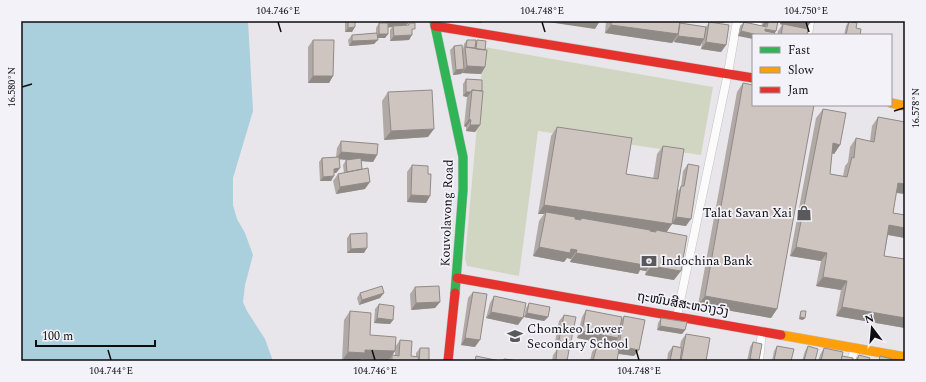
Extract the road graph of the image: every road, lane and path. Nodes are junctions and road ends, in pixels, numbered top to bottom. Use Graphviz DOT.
graph roads {
  1 [pos="737,21"];
  2 [pos="740,21"];
  3 [pos="810,21"];
  4 [pos="434,23"];
  5 [pos="757,24"];
  6 [pos="808,34"];
  7 [pos="728,73"];
  8 [pos="752,78"];
  9 [pos="892,103"];
  10 [pos="905,106"];
  11 [pos="457,278"];
  12 [pos="677,316"];
  13 [pos="762,331"];
  14 [pos="855,348"];
  15 [pos="905,357"];
  16 [pos="448,361"];
  17 [pos="759,361"];
  18 [pos="852,361"];
  1 -- 7 [label="street"];
  2 -- 5 [label="street"];
  3 -- 6 [label="street"];
  4 -- 7 [label="street"];
  4 -- 11 [label="street, Kouvolavong Road"];
  7 -- 8 [label="street"];
  7 -- 12 [label="street"];
  9 -- 10 [label="street"];
  11 -- 12 [label="street, ຖະໜົນສີສະຫວ່າງວົງ"];
  11 -- 16 [label="street, Kouvolavong Road"];
  12 -- 13 [label="street, ຖະໜົນສີສະຫວ່າງວົງ"];
  13 -- 14 [label="street, ຖະໜົນສີສະຫວ່າງວົງ"];
  13 -- 17 [label="street"];
  14 -- 15 [label="street, ຖະໜົນສີສະຫວ່າງວົງ"];
  14 -- 18 [label="street"];
}
